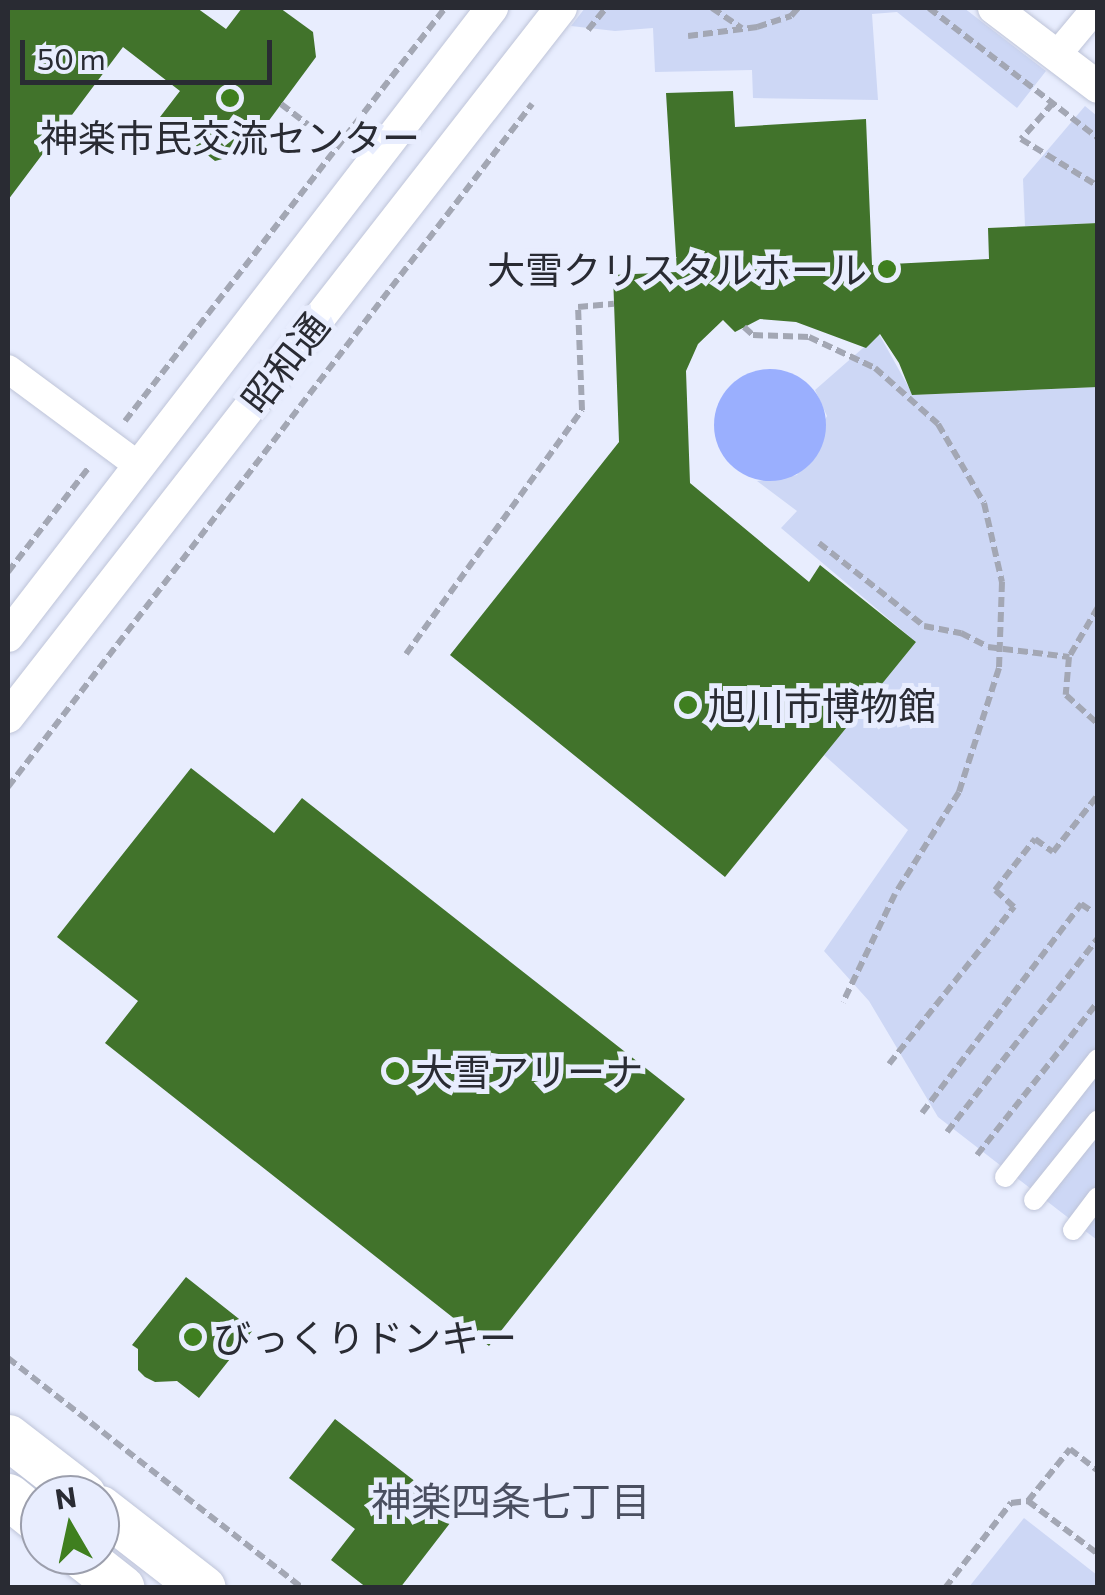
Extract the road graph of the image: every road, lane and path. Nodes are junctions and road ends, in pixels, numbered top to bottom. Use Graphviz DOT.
graph roads {
  1 [pos="445,8"];
  2 [pos="492,8"];
  3 [pos="561,8"];
  4 [pos="606,8"];
  5 [pos="712,8"];
  6 [pos="798,8"];
  7 [pos="929,8"];
  8 [pos="994,8"];
  9 [pos="1096,8"];
  10 [pos="743,29"];
  11 [pos="688,36"];
  12 [pos="582,39"];
  13 [pos="1056,56"];
  14 [pos="1098,88"];
  15 [pos="534,102"];
  16 [pos="1053,103"];
  17 [pos="280,104"];
  18 [pos="1098,138"];
  19 [pos="337,147"];
  20 [pos="1098,186"];
  21 [pos="614,304"];
  22 [pos="744,327"];
  23 [pos="8,369"];
  24 [pos="108,443"];
  25 [pos="139,466"];
  26 [pos="820,543"];
  27 [pos="8,572"];
  28 [pos="1098,608"];
  29 [pos="8,636"];
  30 [pos="406,654"];
  31 [pos="1069,657"];
  32 [pos="8,717"];
  33 [pos="1098,724"];
  34 [pos="8,787"];
  35 [pos="1098,795"];
  36 [pos="1096,911"];
  37 [pos="1098,938"];
  38 [pos="843,1002"];
  39 [pos="1098,1002"];
  40 [pos="1098,1059"];
  41 [pos="889,1064"];
  42 [pos="922,1113"];
  43 [pos="1098,1120"];
  44 [pos="948,1132"];
  45 [pos="976,1155"];
  46 [pos="1005,1177"];
  47 [pos="1098,1197"];
  48 [pos="1034,1200"];
  49 [pos="1072,1230"];
  50 [pos="8,1358"];
  51 [pos="8,1437"];
  52 [pos="1098,1470"];
  53 [pos="57,1475"];
  54 [pos="1028,1501"];
  55 [pos="120,1523"];
  56 [pos="1098,1554"];
  57 [pos="204,1588"];
  58 [pos="302,1588"];
  59 [pos="945,1588"];
  1 -- 19 [label="path"];
  2 -- 25 [label="street, 昭和通"];
  3 -- 32 [label="street, 昭和通"];
  4 -- 12 [label="path"];
  5 -- 10 [label="path"];
  6 -- 10 [label="path"];
  7 -- 16 [label="path"];
  8 -- 13 [label="street"];
  9 -- 13 [label="street"];
  10 -- 11 [label="path"];
  13 -- 14 [label="street"];
  15 -- 34 [label="path"];
  16 -- 18 [label="path"];
  16 -- 20 [label="path"];
  17 -- 19 [label="path"];
  19 -- 24 [label="path"];
  21 -- 30 [label="path"];
  22 -- 38 [label="path"];
  23 -- 24 [label="street"];
  24 -- 25 [label="street"];
  24 -- 27 [label="path"];
  25 -- 29 [label="street, 昭和通"];
  26 -- 31 [label="path"];
  28 -- 31 [label="path"];
  31 -- 33 [label="path"];
  35 -- 41 [label="path"];
  36 -- 42 [label="path"];
  37 -- 44 [label="path"];
  39 -- 45 [label="path"];
  40 -- 46 [label="street"];
  43 -- 48 [label="street"];
  47 -- 49 [label="street"];
  50 -- 58 [label="path"];
  51 -- 53 [label="highway"];
  52 -- 54 [label="path"];
  54 -- 56 [label="path"];
  54 -- 59 [label="path"];
  55 -- 57 [label="highway"];
}
